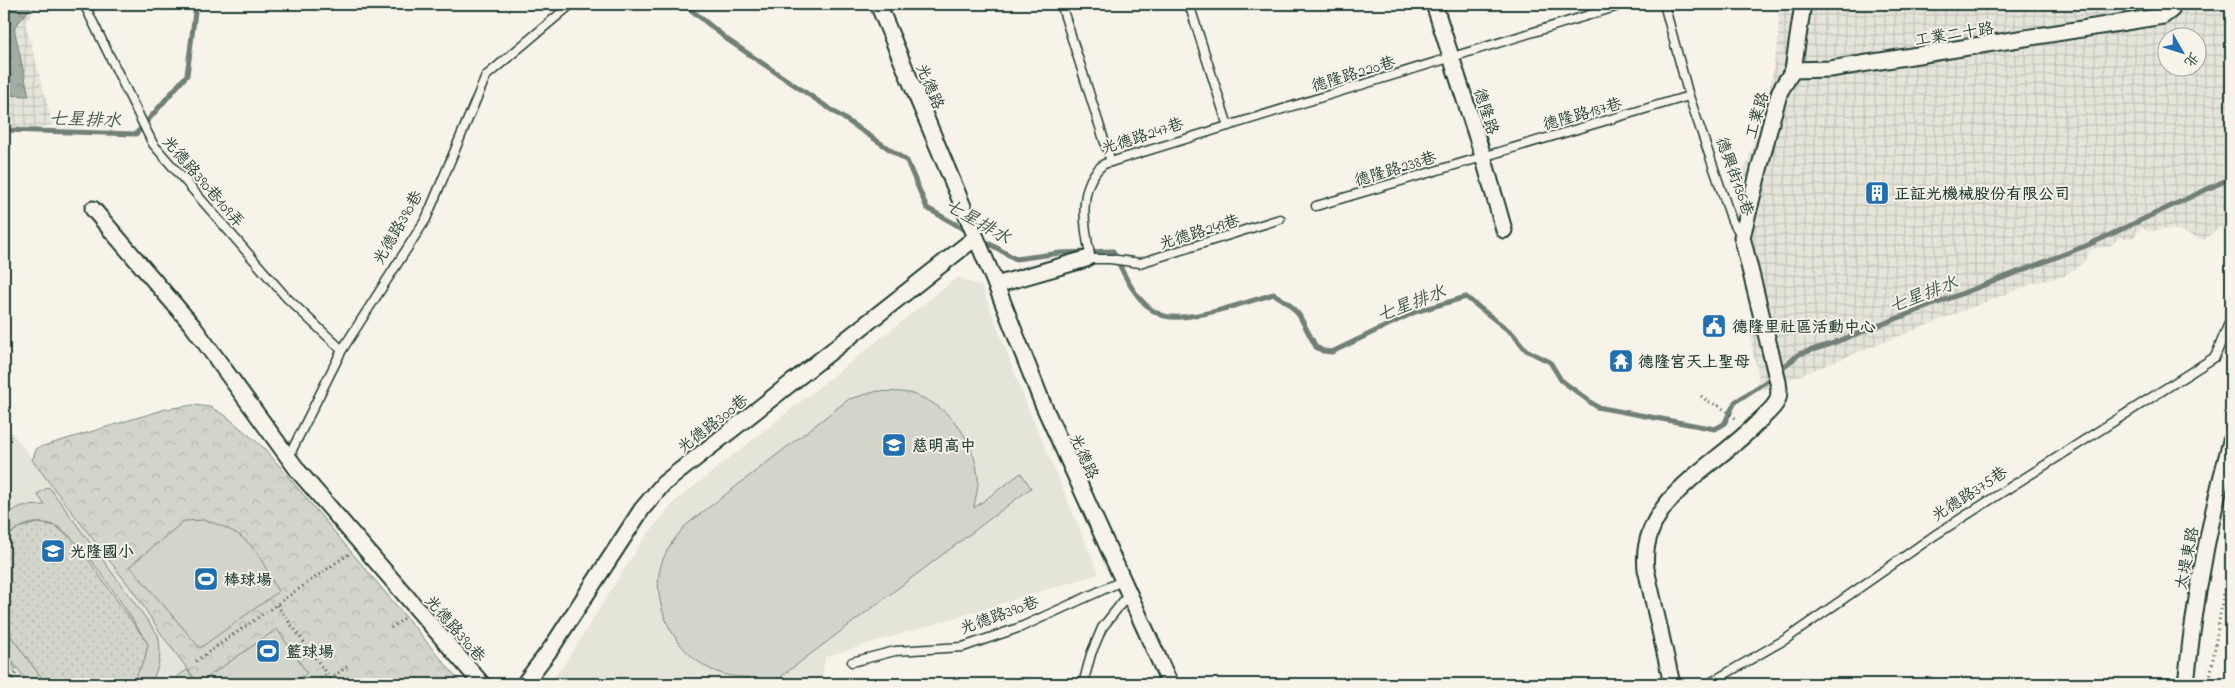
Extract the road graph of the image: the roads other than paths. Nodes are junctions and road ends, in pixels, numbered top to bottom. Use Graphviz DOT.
graph roads {
  1 [pos="84,4"];
  2 [pos="878,4"];
  3 [pos="1060,4"];
  4 [pos="1434,4"];
  5 [pos="1625,4"];
  6 [pos="1664,4"];
  7 [pos="1804,4"];
  8 [pos="2173,4"];
  9 [pos="1190,6"];
  10 [pos="568,7"];
  11 [pos="1451,58"];
  12 [pos="1793,70"];
  13 [pos="1690,96"];
  14 [pos="1264,115"];
  15 [pos="1228,126"];
  16 [pos="1483,156"];
  17 [pos="1111,162"];
  18 [pos="1316,206"];
  19 [pos="93,209"];
  20 [pos="1280,219"];
  21 [pos="1504,230"];
  22 [pos="1742,237"];
  23 [pos="975,238"];
  24 [pos="1088,257"];
  25 [pos="996,285"];
  26 [pos="2231,318"];
  27 [pos="342,350"];
  28 [pos="2231,441"];
  29 [pos="290,456"];
  30 [pos="1125,588"];
  31 [pos="852,662"];
  32 [pos="482,684"];
  33 [pos="524,684"];
  34 [pos="1083,684"];
  35 [pos="1170,684"];
  36 [pos="1672,684"];
  37 [pos="1708,684"];
  38 [pos="2186,684"];
  1 -- 27 [label="lane, 光德路390巷109弄"];
  2 -- 23 [label="street, 光德路"];
  3 -- 17 [label="lane"];
  4 -- 11 [label="street, 德隆路"];
  5 -- 11 [label="lane, 德隆路220巷"];
  6 -- 13 [label="lane, 德興街136巷"];
  7 -- 12 [label="street, 工業路"];
  8 -- 12 [label="street, 工業二十路"];
  9 -- 15 [label="lane"];
  10 -- 27 [label="lane, 光德路390巷"];
  11 -- 14 [label="lane, 德隆路220巷"];
  11 -- 16 [label="street, 德隆路"];
  12 -- 22 [label="street, 工業路"];
  13 -- 16 [label="lane, 德隆路187巷"];
  13 -- 22 [label="lane, 德興街136巷"];
  14 -- 15 [label="lane, 光德路247巷"];
  15 -- 17 [label="lane, 光德路247巷"];
  16 -- 18 [label="lane, 德隆路238巷"];
  16 -- 21 [label="street, 德隆路"];
  17 -- 24 [label="lane, 光德路247巷"];
  19 -- 29 [label="street, 光德路390巷"];
  20 -- 24 [label="lane, 光德路249巷"];
  22 -- 36 [label="street, 德興街136巷"];
  23 -- 25 [label="street, 光德路"];
  23 -- 33 [label="street, 光德路300巷"];
  24 -- 25 [label="street"];
  25 -- 30 [label="street, 光德路"];
  26 -- 37 [label="lane, 光德路375巷"];
  27 -- 29 [label="lane, 光德路390巷"];
  28 -- 38 [label="street, 太堤東路"];
  29 -- 32 [label="street, 光德路390巷"];
  30 -- 31 [label="lane, 光德路390巷"];
  30 -- 34 [label="lane"];
  30 -- 35 [label="street, 光德路"];
}
